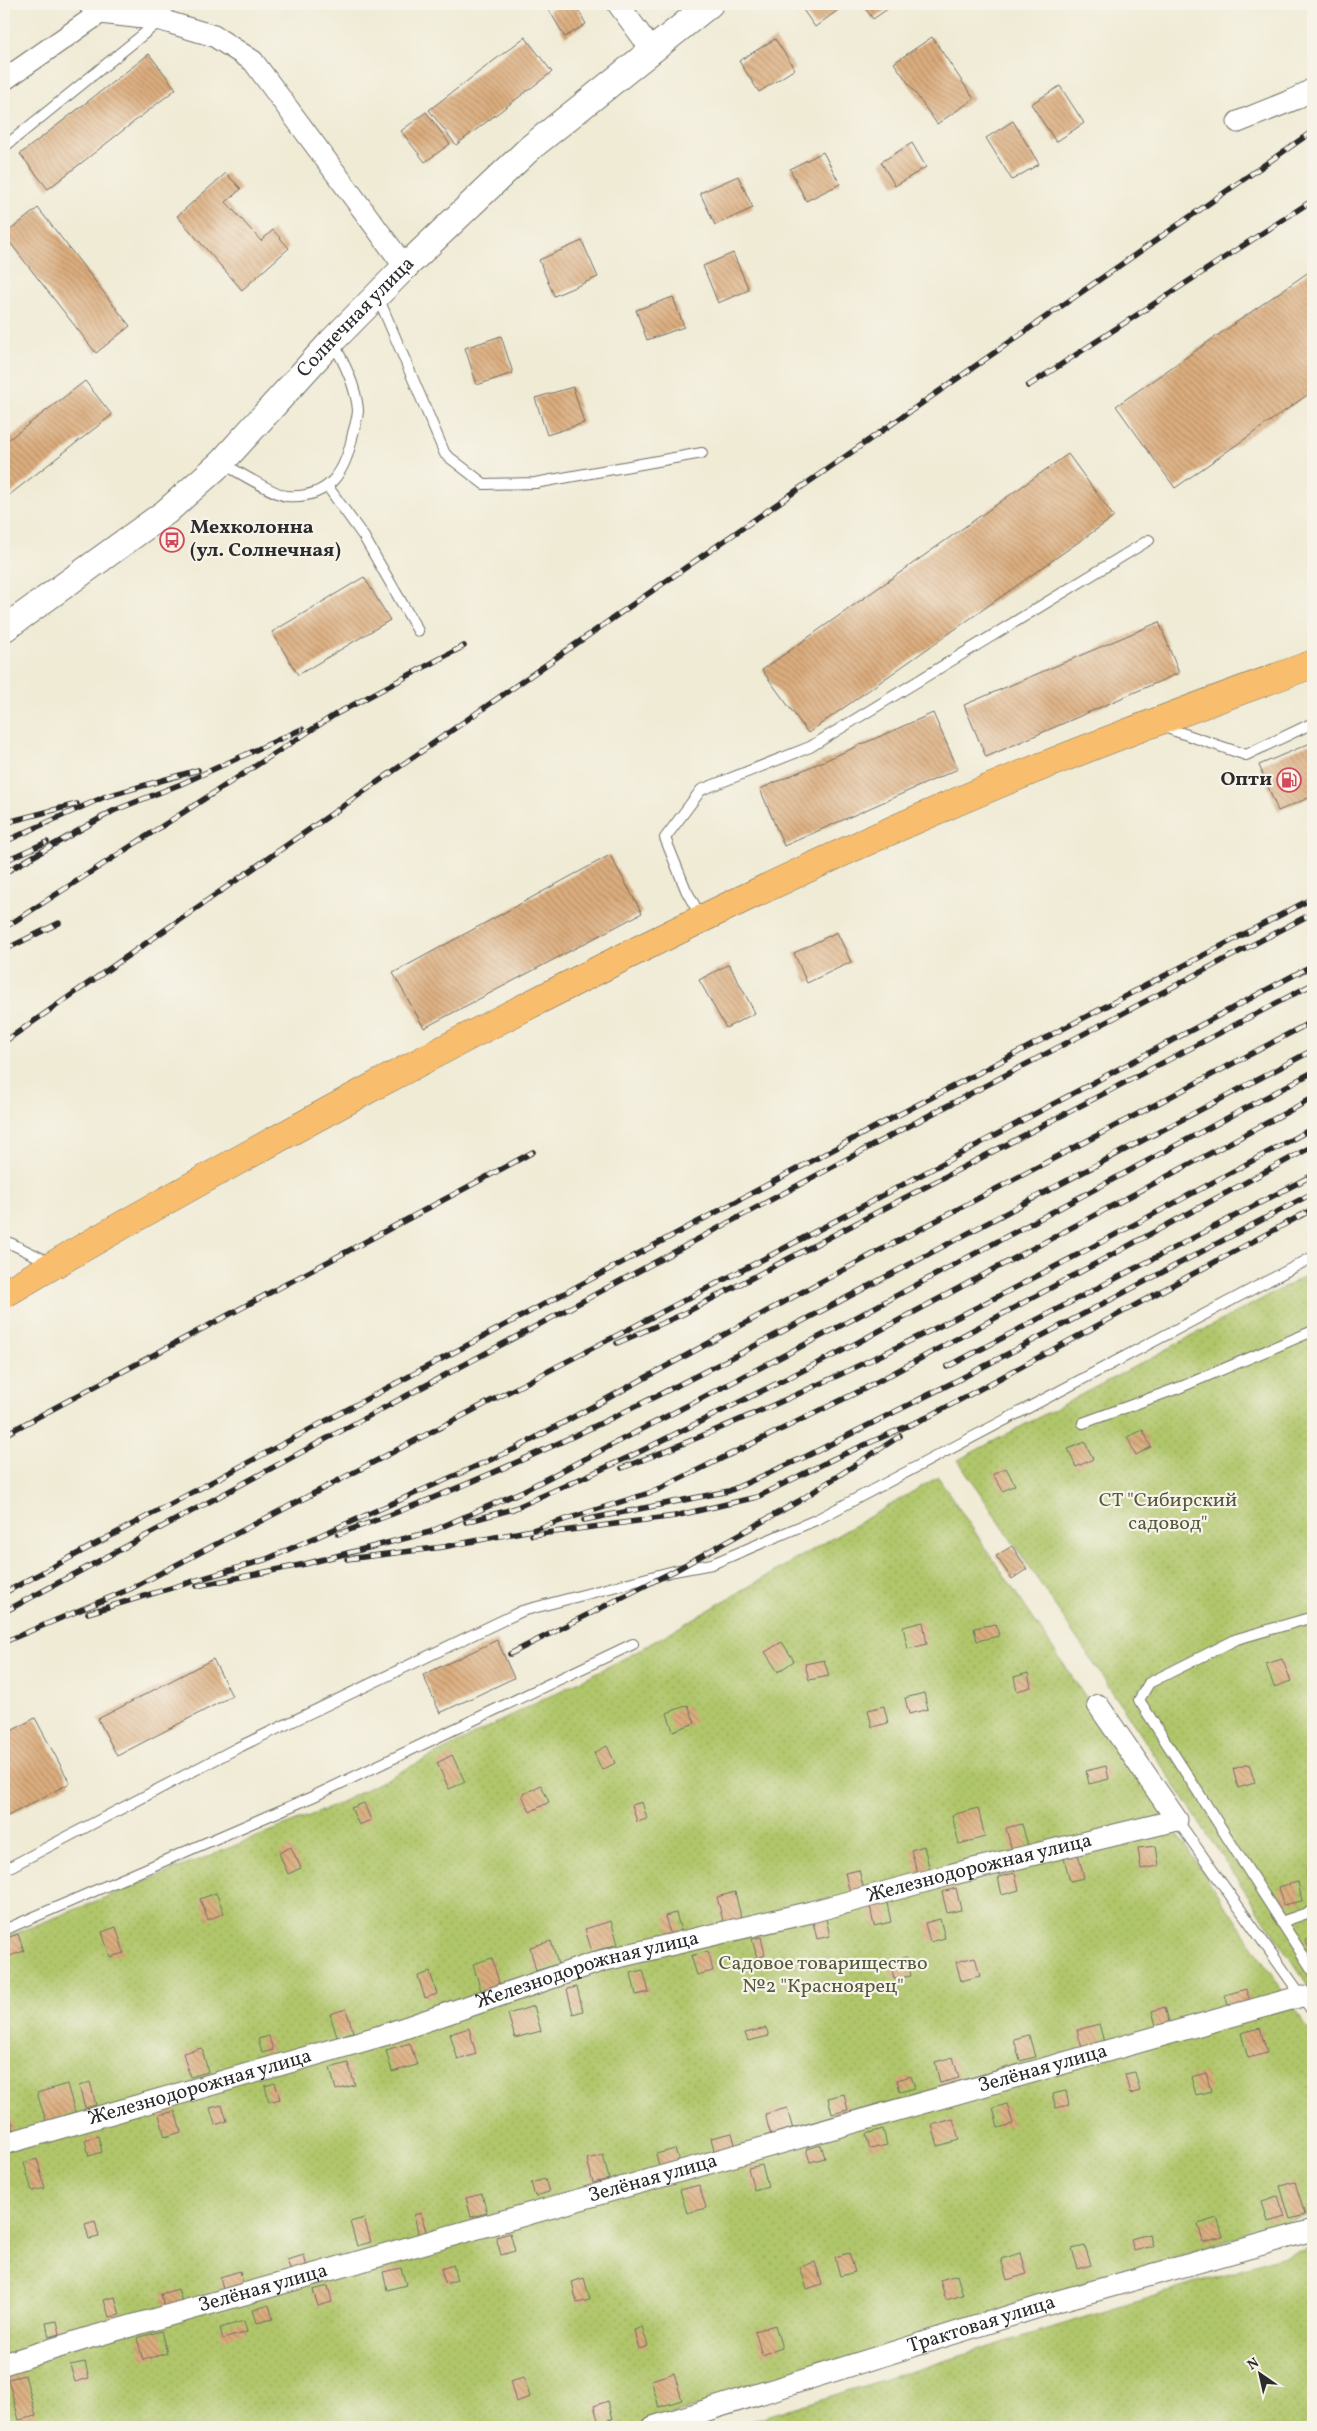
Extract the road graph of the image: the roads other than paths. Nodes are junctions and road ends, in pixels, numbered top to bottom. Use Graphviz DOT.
graph roads {
  1 [pos="618,4"];
  2 [pos="710,4"];
  3 [pos="95,9"];
  4 [pos="165,12"];
  5 [pos="651,49"];
  6 [pos="4,80"];
  7 [pos="1313,89"];
  8 [pos="1238,122"];
  9 [pos="4,147"];
  10 [pos="405,266"];
  11 [pos="377,296"];
  12 [pos="332,341"];
  13 [pos="702,453"];
  14 [pos="221,463"];
  15 [pos="328,487"];
  16 [pos="1149,540"];
  17 [pos="4,628"];
  18 [pos="418,631"];
  19 [pos="1313,664"];
  20 [pos="1150,723"];
  21 [pos="1313,723"];
  22 [pos="701,918"];
  23 [pos="4,1247"];
  24 [pos="1313,1257"];
  25 [pos="54,1264"];
  26 [pos="4,1294"];
  27 [pos="1313,1331"];
  28 [pos="1083,1423"];
  29 [pos="1313,1617"];
  30 [pos="633,1644"];
  31 [pos="1098,1704"];
  32 [pos="1177,1820"];
  33 [pos="4,1870"];
  34 [pos="1313,1911"];
  35 [pos="1280,1922"];
  36 [pos="4,1930"];
  37 [pos="1313,1971"];
  38 [pos="1308,2004"];
  39 [pos="4,2144"];
  40 [pos="1313,2230"];
  41 [pos="4,2364"];
  42 [pos="653,2427"];
  1 -- 5 [label="street"];
  2 -- 5 [label="street, Солнечная улица"];
  3 -- 4 [label="street"];
  3 -- 6 [label="street"];
  4 -- 9 [label="lane"];
  4 -- 10 [label="street"];
  5 -- 10 [label="street, Солнечная улица"];
  7 -- 8 [label="street"];
  10 -- 11 [label="street, Солнечная улица"];
  11 -- 12 [label="street, Солнечная улица"];
  11 -- 13 [label="lane"];
  12 -- 14 [label="street, Солнечная улица"];
  12 -- 15 [label="lane"];
  14 -- 15 [label="lane"];
  14 -- 17 [label="street, Солнечная улица"];
  15 -- 18 [label="lane"];
  16 -- 22 [label="lane"];
  19 -- 20 [label="highway"];
  20 -- 21 [label="lane"];
  20 -- 22 [label="highway"];
  22 -- 25 [label="highway"];
  23 -- 25 [label="lane"];
  24 -- 33 [label="lane"];
  25 -- 26 [label="highway"];
  27 -- 28 [label="lane"];
  29 -- 35 [label="lane"];
  30 -- 36 [label="lane"];
  31 -- 32 [label="street"];
  32 -- 38 [label="lane"];
  32 -- 39 [label="street, Железнодорожная улица"];
  34 -- 35 [label="lane"];
  35 -- 37 [label="lane"];
  38 -- 41 [label="street, Зелёная улица"];
  40 -- 42 [label="street, Трактовая улица"];
}
